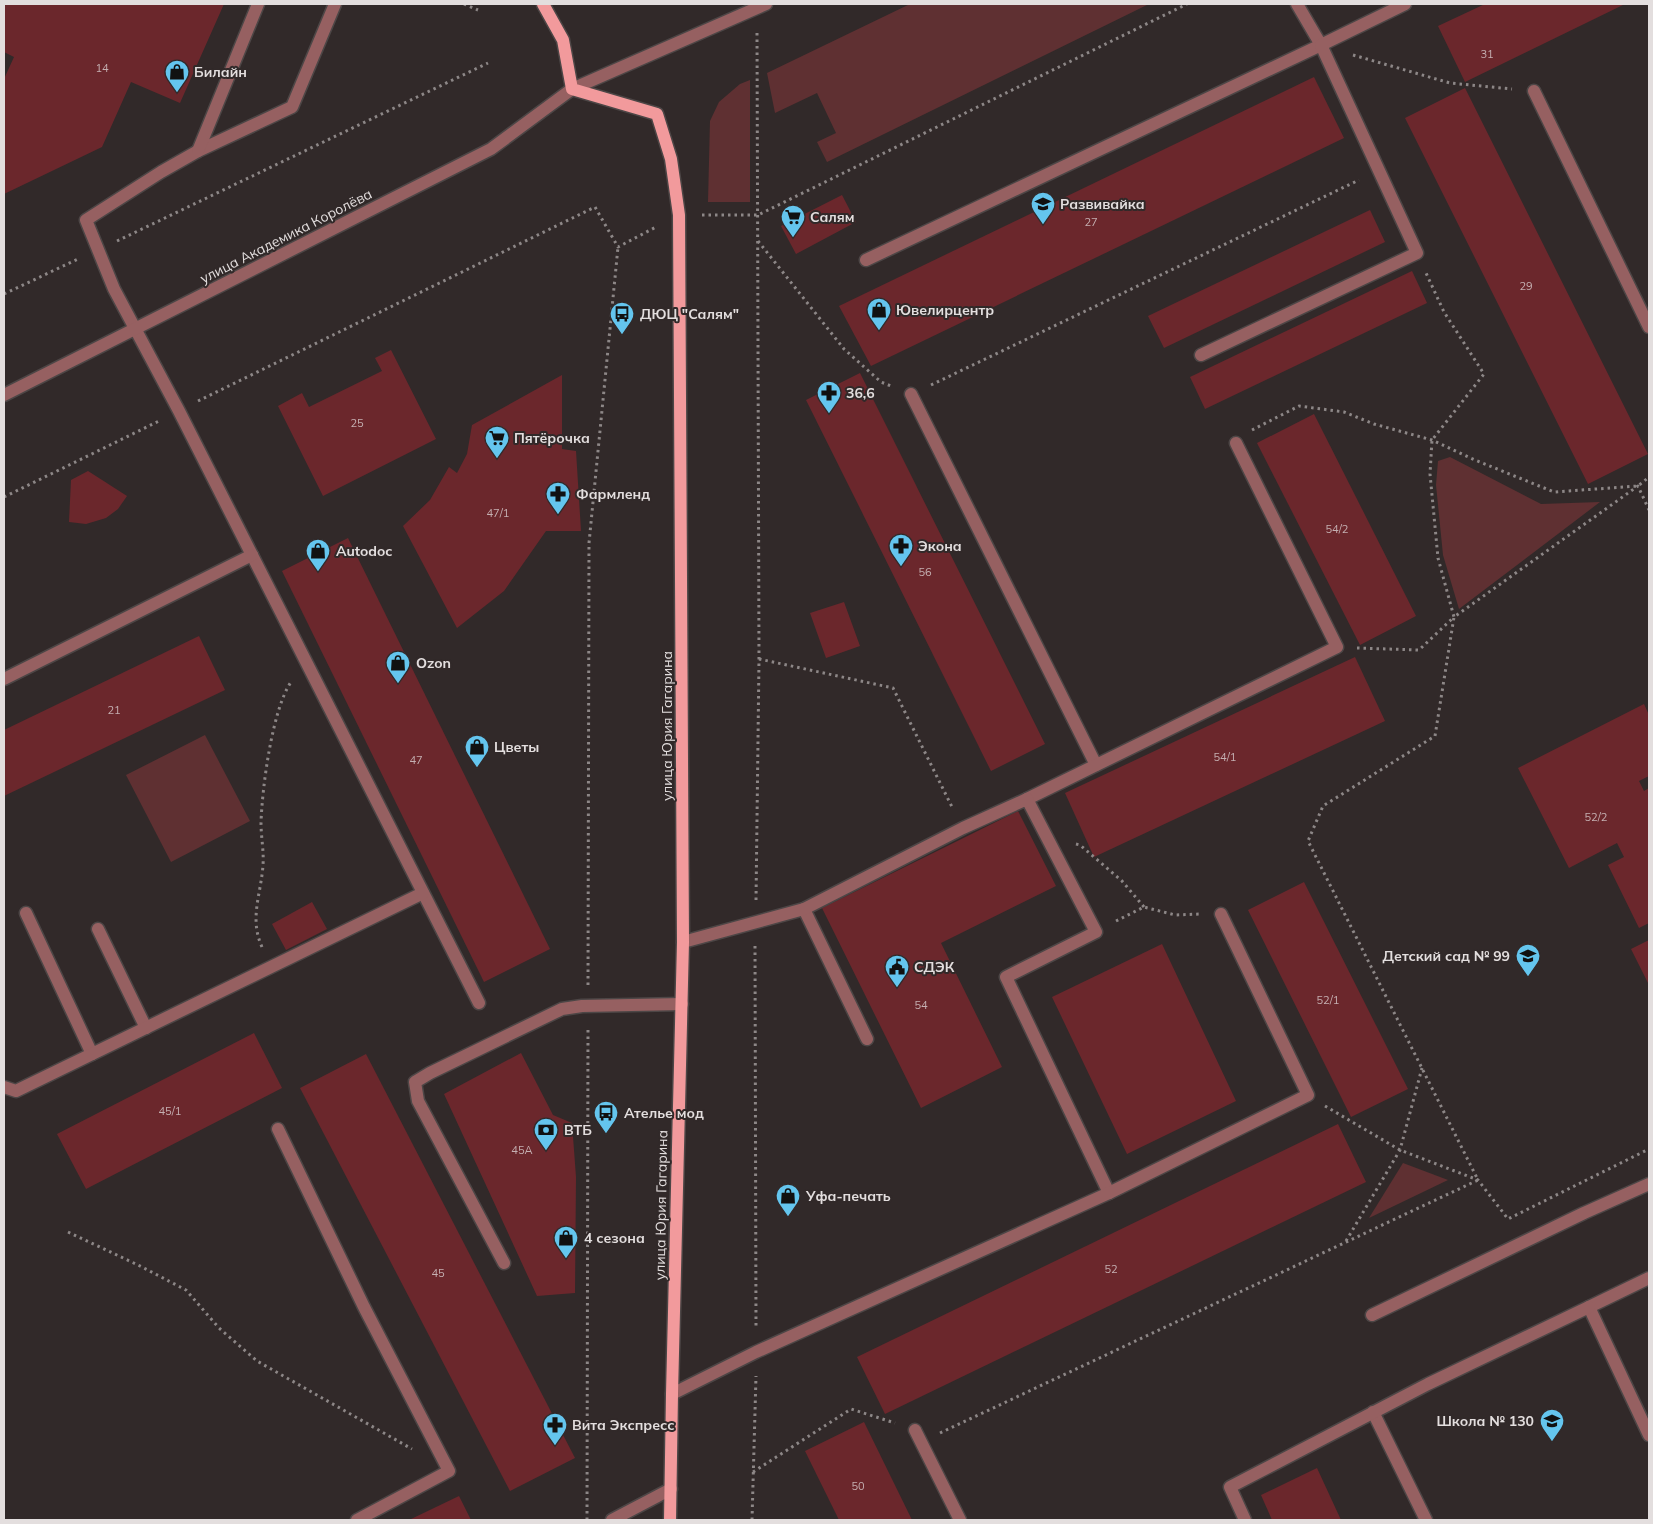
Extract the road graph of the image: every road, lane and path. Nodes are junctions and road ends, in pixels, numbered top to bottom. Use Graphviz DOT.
graph roads {
  1 [pos="258,4"];
  2 [pos="335,4"];
  3 [pos="464,4"];
  4 [pos="543,4"];
  5 [pos="1187,4"];
  6 [pos="1297,4"];
  7 [pos="1405,4"];
  8 [pos="761,6"];
  9 [pos="478,10"];
  10 [pos="1321,45"];
  11 [pos="488,63"];
  12 [pos="572,89"];
  13 [pos="1534,91"];
  14 [pos="198,151"];
  15 [pos="1379,170"];
  16 [pos="595,207"];
  17 [pos="758,215"];
  18 [pos="758,240"];
  19 [pos="618,247"];
  20 [pos="98,250"];
  21 [pos="1417,253"];
  22 [pos="866,260"];
  23 [pos="4,294"];
  24 [pos="1649,327"];
  25 [pos="136,329"];
  26 [pos="1201,355"];
  27 [pos="911,394"];
  28 [pos="4,395"];
  29 [pos="179,411"];
  30 [pos="1432,440"];
  31 [pos="1236,443"];
  32 [pos="1649,477"];
  33 [pos="1638,486"];
  34 [pos="4,497"];
  35 [pos="1649,510"];
  36 [pos="252,555"];
  37 [pos="1454,617"];
  38 [pos="1337,647"];
  39 [pos="760,659"];
  40 [pos="306,661"];
  41 [pos="4,678"];
  42 [pos="1096,765"];
  43 [pos="1027,799"];
  44 [pos="963,828"];
  45 [pos="1044,833"];
  46 [pos="423,893"];
  47 [pos="1144,907"];
  48 [pos="804,909"];
  49 [pos="26,913"];
  50 [pos="1221,914"];
  51 [pos="755,923"];
  52 [pos="98,929"];
  53 [pos="1096,932"];
  54 [pos="683,942"];
  55 [pos="271,967"];
  56 [pos="479,1003"];
  57 [pos="682,1004"];
  58 [pos="588,1006"];
  59 [pos="146,1028"];
  60 [pos="867,1039"];
  61 [pos="92,1054"];
  62 [pos="1422,1068"];
  63 [pos="4,1087"];
  64 [pos="1308,1095"];
  65 [pos="278,1129"];
  66 [pos="1649,1149"];
  67 [pos="1400,1150"];
  68 [pos="1478,1180"];
  69 [pos="1649,1184"];
  70 [pos="1109,1193"];
  71 [pos="68,1232"];
  72 [pos="1345,1242"];
  73 [pos="504,1264"];
  74 [pos="1649,1278"];
  75 [pos="1589,1307"];
  76 [pos="1372,1315"];
  77 [pos="756,1352"];
  78 [pos="672,1394"];
  79 [pos="1373,1412"];
  80 [pos="915,1430"];
  81 [pos="1649,1435"];
  82 [pos="449,1471"];
  83 [pos="753,1472"];
  84 [pos="672,1489"];
  85 [pos="357,1520"];
  86 [pos="587,1520"];
  87 [pos="612,1520"];
  88 [pos="670,1520"];
  89 [pos="752,1520"];
  90 [pos="960,1520"];
  91 [pos="1245,1520"];
  92 [pos="1426,1520"];
  1 -- 14 [label="street"];
  2 -- 14 [label="street"];
  3 -- 9 [label="path"];
  4 -- 12 [label="main road"];
  5 -- 17 [label="path"];
  6 -- 10 [label="street"];
  7 -- 10 [label="street"];
  8 -- 12 [label="street, улица Академика Королёва"];
  8 -- 17 [label="path"];
  10 -- 13 [label="path"];
  10 -- 15 [label="street"];
  10 -- 22 [label="street"];
  11 -- 20 [label="path"];
  12 -- 25 [label="street, улица Академика Королёва"];
  12 -- 54 [label="main road, улица Юрия Гагарина"];
  13 -- 24 [label="street"];
  14 -- 20 [label="street"];
  15 -- 21 [label="street"];
  15 -- 27 [label="path"];
  16 -- 29 [label="path"];
  17 -- 18 [label="path"];
  18 -- 27 [label="path"];
  18 -- 39 [label="path"];
  19 -- 58 [label="path"];
  20 -- 23 [label="path"];
  20 -- 25 [label="street"];
  21 -- 26 [label="street"];
  21 -- 30 [label="path"];
  25 -- 28 [label="street, улица Академика Королёва"];
  25 -- 29 [label="street"];
  27 -- 42 [label="street"];
  29 -- 34 [label="path"];
  29 -- 36 [label="street"];
  30 -- 31 [label="path"];
  30 -- 33 [label="path"];
  30 -- 37 [label="path"];
  31 -- 38 [label="street"];
  32 -- 33 [label="path"];
  33 -- 35 [label="path"];
  33 -- 37 [label="path"];
  36 -- 40 [label="street"];
  36 -- 41 [label="street"];
  37 -- 38 [label="path"];
  37 -- 62 [label="path"];
  38 -- 42 [label="street"];
  39 -- 44 [label="path"];
  39 -- 51 [label="path"];
  40 -- 46 [label="street"];
  40 -- 55 [label="path"];
  42 -- 43 [label="street"];
  43 -- 44 [label="street"];
  43 -- 45 [label="street"];
  44 -- 48 [label="street"];
  45 -- 47 [label="path"];
  45 -- 53 [label="street"];
  46 -- 55 [label="street"];
  46 -- 56 [label="street"];
  47 -- 50 [label="path"];
  47 -- 53 [label="path"];
  48 -- 51 [label="street"];
  48 -- 60 [label="street"];
  49 -- 61 [label="street"];
  50 -- 64 [label="street"];
  51 -- 54 [label="street"];
  51 -- 77 [label="path"];
  52 -- 59 [label="street"];
  53 -- 70 [label="street"];
  54 -- 57 [label="main road, улица Юрия Гагарина"];
  55 -- 59 [label="street"];
  57 -- 58 [label="street"];
  57 -- 78 [label="main road, улица Юрия Гагарина"];
  58 -- 73 [label="street"];
  58 -- 86 [label="path"];
  59 -- 61 [label="street"];
  61 -- 63 [label="street"];
  62 -- 67 [label="path"];
  62 -- 68 [label="path"];
  64 -- 67 [label="path"];
  64 -- 70 [label="street"];
  65 -- 82 [label="street"];
  66 -- 68 [label="path"];
  67 -- 68 [label="path"];
  67 -- 72 [label="path"];
  68 -- 72 [label="path"];
  69 -- 76 [label="street"];
  70 -- 77 [label="street"];
  71 -- 82 [label="path"];
  72 -- 80 [label="path"];
  74 -- 75 [label="street"];
  75 -- 79 [label="street"];
  75 -- 81 [label="street"];
  77 -- 78 [label="street"];
  77 -- 83 [label="path"];
  78 -- 84 [label="main road, улица Юрия Гагарина"];
  79 -- 91 [label="street"];
  79 -- 92 [label="street"];
  80 -- 83 [label="path"];
  80 -- 90 [label="street"];
  82 -- 85 [label="street"];
  83 -- 89 [label="path"];
  84 -- 87 [label="street"];
  84 -- 88 [label="main road, улица Юрия Гагарина"];
}
